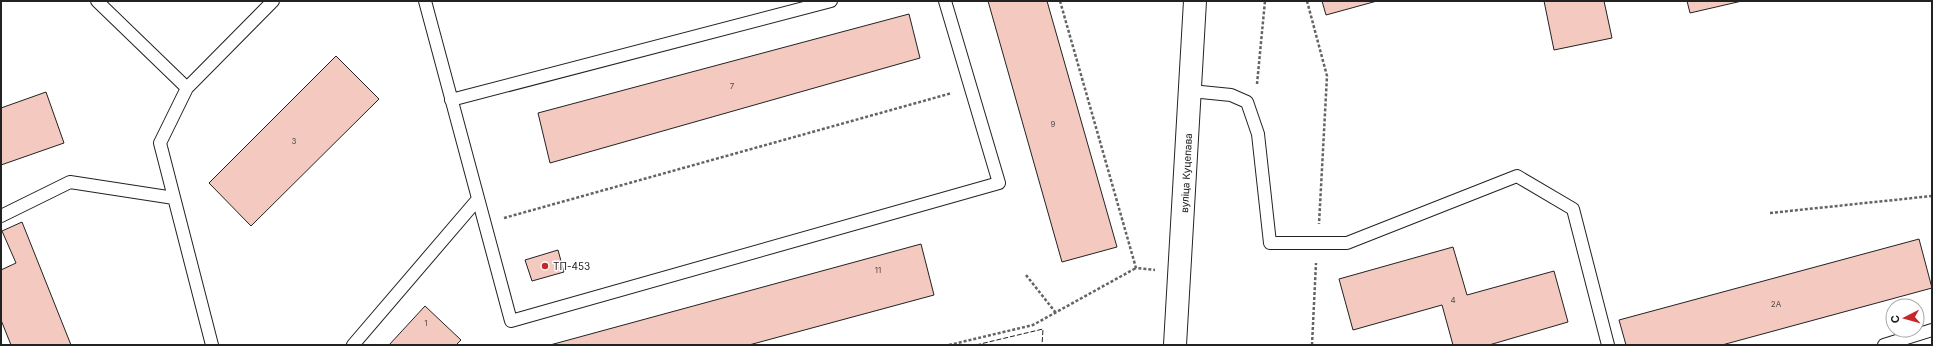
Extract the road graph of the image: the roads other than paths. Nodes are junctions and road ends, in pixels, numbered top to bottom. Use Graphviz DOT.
graph roads {
  1 [pos="97,1"];
  2 [pos="273,1"];
  3 [pos="425,1"];
  4 [pos="831,1"];
  5 [pos="945,1"];
  6 [pos="1195,1"];
  7 [pos="186,88"];
  8 [pos="1191,91"];
  9 [pos="451,100"];
  10 [pos="174,198"];
  11 [pos="478,199"];
  12 [pos="1,216"];
  13 [pos="1932,330"];
  14 [pos="212,345"];
  15 [pos="352,345"];
  16 [pos="1175,345"];
  17 [pos="1608,345"];
  18 [pos="1884,345"];
  1 -- 7 [label="lane"];
  2 -- 7 [label="lane"];
  3 -- 9 [label="lane"];
  4 -- 9 [label="lane"];
  5 -- 11 [label="lane"];
  6 -- 8 [label="main road, вуліца Куцепава"];
  7 -- 10 [label="lane"];
  8 -- 16 [label="main road, вуліца Куцепава"];
  8 -- 17 [label="lane"];
  9 -- 11 [label="lane"];
  10 -- 12 [label="lane"];
  10 -- 14 [label="lane"];
  11 -- 15 [label="lane"];
  13 -- 18 [label="lane"];
}
